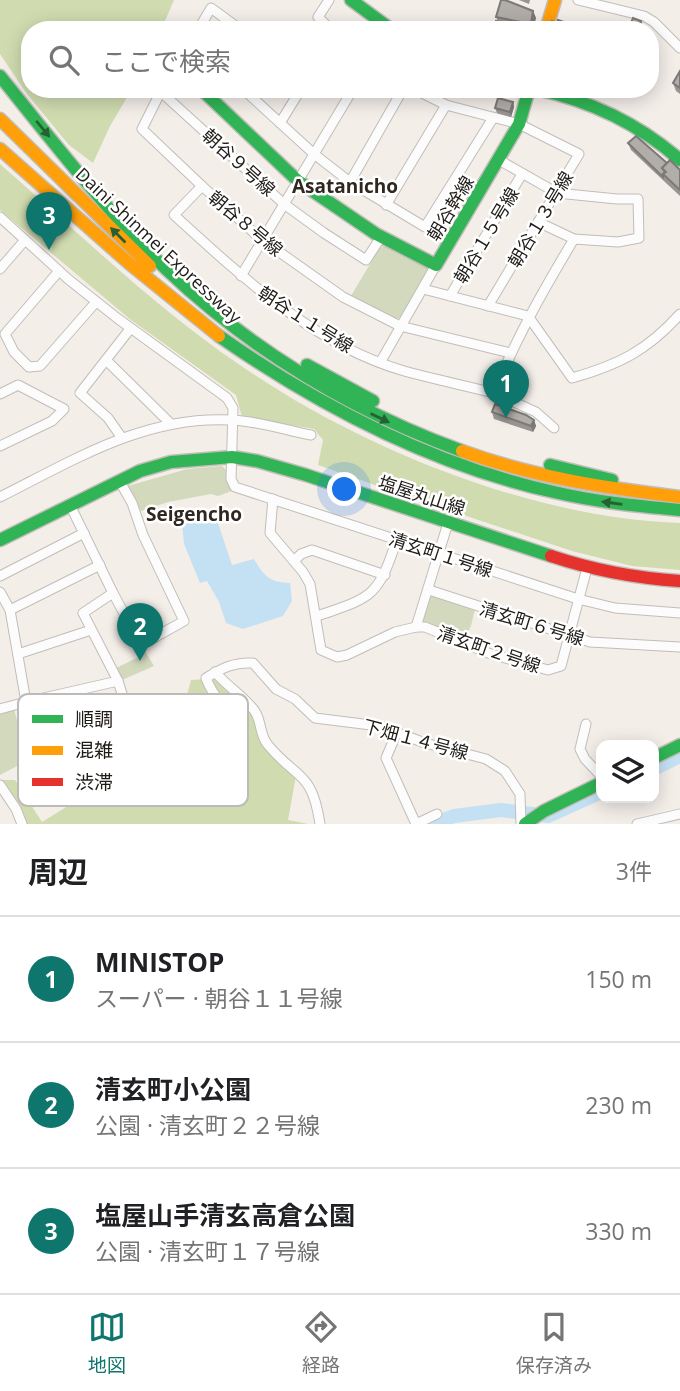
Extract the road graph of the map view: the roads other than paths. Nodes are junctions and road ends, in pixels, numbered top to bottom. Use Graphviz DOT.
graph roads {
  1 [pos="329,0"];
  2 [pos="351,0"];
  3 [pos="555,0"];
  4 [pos="578,0"];
  5 [pos="203,21"];
  6 [pos="229,21"];
  7 [pos="322,21"];
  8 [pos="380,21"];
  9 [pos="549,21"];
  10 [pos="652,21"];
  11 [pos="659,27"];
  12 [pos="680,48"];
  13 [pos="0,76"];
  14 [pos="158,98"];
  15 [pos="170,98"];
  16 [pos="210,98"];
  17 [pos="253,98"];
  18 [pos="295,98"];
  19 [pos="348,98"];
  20 [pos="398,98"];
  21 [pos="432,98"];
  22 [pos="526,98"];
  23 [pos="574,98"];
  24 [pos="446,105"];
  25 [pos="493,118"];
  26 [pos="0,119"];
  27 [pos="280,123"];
  28 [pos="519,124"];
  29 [pos="0,149"];
  30 [pos="314,154"];
  31 [pos="499,160"];
  32 [pos="680,160"];
  33 [pos="522,174"];
  34 [pos="298,181"];
  35 [pos="350,182"];
  36 [pos="201,186"];
  37 [pos="557,193"];
  38 [pos="284,204"];
  39 [pos="386,205"];
  40 [pos="0,217"];
  41 [pos="538,222"];
  42 [pos="381,237"];
  43 [pos="261,239"];
  44 [pos="574,239"];
  45 [pos="25,240"];
  46 [pos="436,265"];
  47 [pos="167,268"];
  48 [pos="0,269"];
  49 [pos="60,271"];
  50 [pos="241,275"];
  51 [pos="423,289"];
  52 [pos="450,296"];
  53 [pos="96,302"];
  54 [pos="488,306"];
  55 [pos="680,314"];
  56 [pos="528,316"];
  57 [pos="400,326"];
  58 [pos="130,329"];
  59 [pos="510,353"];
  60 [pos="106,360"];
  61 [pos="381,361"];
  62 [pos="301,389"];
  63 [pos="494,393"];
  64 [pos="0,394"];
  65 [pos="373,401"];
  66 [pos="234,420"];
  67 [pos="171,424"];
  68 [pos="554,428"];
  69 [pos="311,435"];
  70 [pos="122,438"];
  71 [pos="0,446"];
  72 [pos="232,457"];
  73 [pos="550,465"];
  74 [pos="119,480"];
  75 [pos="680,492"];
  76 [pos="0,497"];
  77 [pos="680,497"];
  78 [pos="273,499"];
  79 [pos="70,505"];
  80 [pos="680,510"];
  81 [pos="449,523"];
  82 [pos="84,533"];
  83 [pos="0,540"];
  84 [pos="397,540"];
  85 [pos="439,554"];
  86 [pos="294,561"];
  87 [pos="100,565"];
  88 [pos="587,568"];
  89 [pos="385,575"];
  90 [pos="0,576"];
  91 [pos="680,581"];
  92 [pos="429,590"];
  93 [pos="0,592"];
  94 [pos="113,593"];
  95 [pos="578,599"];
  96 [pos="10,610"];
  97 [pos="680,613"];
  98 [pos="317,616"];
  99 [pos="416,627"];
  100 [pos="91,630"];
  101 [pos="569,637"];
  102 [pos="680,647"];
  103 [pos="18,654"];
  104 [pos="215,672"];
  105 [pos="118,681"];
  106 [pos="25,694"];
  107 [pos="61,694"];
  108 [pos="122,694"];
  109 [pos="215,694"];
  110 [pos="236,694"];
  111 [pos="18,704"];
  112 [pos="248,705"];
  113 [pos="0,709"];
  114 [pos="586,724"];
  115 [pos="395,737"];
  116 [pos="680,745"];
  117 [pos="659,756"];
  118 [pos="596,771"];
  119 [pos="0,785"];
  120 [pos="596,785"];
  121 [pos="437,814"];
  122 [pos="680,814"];
  123 [pos="524,819"];
  124 [pos="22,824"];
  125 [pos="320,824"];
  126 [pos="416,824"];
  127 [pos="638,824"];
  1 -- 7 [label="street"];
  2 -- 8 [label="main road"];
  3 -- 9 [label="main road"];
  4 -- 10 [label="street"];
  5 -- 6 [label="street"];
  11 -- 12 [label="street"];
  13 -- 47 [label="main road, Daini Shinmei Expressway, one-way"];
  14 -- 36 [label="street, 朝谷８号線"];
  15 -- 38 [label="street, 朝谷９号線"];
  16 -- 34 [label="main road, 朝谷幹線"];
  17 -- 27 [label="street"];
  18 -- 27 [label="street"];
  19 -- 30 [label="street"];
  20 -- 35 [label="street"];
  21 -- 24 [label="street"];
  22 -- 28 [label="main road, 朝谷幹線"];
  23 -- 32 [label="main road"];
  24 -- 25 [label="street"];
  24 -- 39 [label="street"];
  25 -- 28 [label="street"];
  25 -- 39 [label="street"];
  62 -- 26 [label="main road, Daini Shinmei Expressway, one-way"];
  27 -- 30 [label="street"];
  28 -- 31 [label="main road, 朝谷幹線"];
  28 -- 37 [label="street, 朝谷１３号線"];
  29 -- 62 [label="main road, Daini Shinmei Expressway"];
  30 -- 34 [label="street"];
  30 -- 35 [label="street"];
  31 -- 33 [label="street"];
  31 -- 46 [label="main road, 朝谷幹線"];
  33 -- 37 [label="street"];
  33 -- 52 [label="street, 朝谷１５号線"];
  34 -- 38 [label="street"];
  34 -- 42 [label="main road, 朝谷幹線"];
  35 -- 39 [label="street"];
  36 -- 43 [label="street, 朝谷８号線"];
  36 -- 50 [label="street, 朝谷１１号線"];
  37 -- 41 [label="street, 朝谷１３号線"];
  37 -- 44 [label="street"];
  38 -- 42 [label="street, 朝谷９号線"];
  38 -- 43 [label="street"];
  40 -- 45 [label="street"];
  41 -- 44 [label="street"];
  41 -- 54 [label="street, 朝谷１３号線"];
  42 -- 46 [label="main road, 朝谷幹線"];
  43 -- 50 [label="street"];
  43 -- 57 [label="street, 朝谷８号線"];
  44 -- 56 [label="street"];
  45 -- 48 [label="street"];
  45 -- 49 [label="street"];
  46 -- 51 [label="street"];
  47 -- 65 [label="main road"];
  47 -- 77 [label="main road, Daini Shinmei Expressway, one-way"];
  49 -- 53 [label="street"];
  49 -- 53 [label="street"];
  50 -- 61 [label="street, 朝谷１１号線"];
  51 -- 52 [label="street"];
  51 -- 57 [label="street"];
  52 -- 54 [label="street"];
  53 -- 58 [label="street"];
  54 -- 56 [label="street"];
  55 -- 56 [label="street"];
  56 -- 59 [label="street"];
  57 -- 59 [label="street, 朝谷８号線"];
  57 -- 61 [label="street"];
  58 -- 60 [label="street"];
  58 -- 66 [label="street"];
  59 -- 63 [label="street"];
  60 -- 67 [label="street"];
  60 -- 70 [label="street"];
  61 -- 63 [label="street, 朝谷１１号線"];
  80 -- 62 [label="main road, Daini Shinmei Expressway, one-way"];
  63 -- 68 [label="street, 朝谷１１号線"];
  64 -- 71 [label="street"];
  66 -- 67 [label="street"];
  66 -- 69 [label="street"];
  66 -- 72 [label="street"];
  67 -- 70 [label="street"];
  70 -- 76 [label="street"];
  72 -- 74 [label="main road, 塩屋丸山線"];
  72 -- 78 [label="street, 清玄町１号線"];
  72 -- 81 [label="main road, 塩屋丸山線"];
  73 -- 75 [label="main road"];
  74 -- 79 [label="main road, 塩屋丸山線"];
  74 -- 94 [label="street"];
  78 -- 84 [label="street, 清玄町１号線"];
  78 -- 86 [label="street, 清玄町２号線"];
  79 -- 82 [label="street"];
  79 -- 83 [label="main road, 塩屋丸山線"];
  81 -- 85 [label="street"];
  81 -- 88 [label="main road, 塩屋丸山線"];
  82 -- 87 [label="street"];
  82 -- 90 [label="street"];
  84 -- 85 [label="street, 清玄町１号線"];
  84 -- 89 [label="street"];
  85 -- 92 [label="street"];
  85 -- 95 [label="street, 清玄町１号線"];
  86 -- 89 [label="street"];
  86 -- 98 [label="street, 清玄町２号線"];
  87 -- 94 [label="street"];
  87 -- 96 [label="street"];
  88 -- 91 [label="main road, 塩屋丸山線"];
  88 -- 95 [label="street, 清玄町２号線"];
  89 -- 98 [label="street"];
  92 -- 99 [label="street"];
  92 -- 101 [label="street, 清玄町６号線"];
  93 -- 96 [label="street"];
  94 -- 100 [label="street"];
  95 -- 97 [label="street, 清玄町１号線"];
  95 -- 101 [label="street, 清玄町２号線"];
  96 -- 103 [label="street"];
  98 -- 99 [label="street, 清玄町２号線"];
  99 -- 101 [label="street, 清玄町２号線"];
  100 -- 103 [label="street"];
  100 -- 105 [label="street"];
  101 -- 102 [label="street, 清玄町６号線"];
  103 -- 106 [label="street"];
  104 -- 109 [label="street, 下畑１４号線"];
  104 -- 110 [label="street"];
  104 -- 123 [label="street, 下畑１４号線"];
  105 -- 107 [label="street"];
  105 -- 108 [label="street"];
  111 -- 113 [label="street"];
  112 -- 125 [label="street"];
  114 -- 118 [label="street"];
  115 -- 126 [label="street"];
  116 -- 117 [label="main road"];
  119 -- 124 [label="street"];
  120 -- 123 [label="main road"];
  121 -- 126 [label="street"];
  122 -- 127 [label="street"];
}
